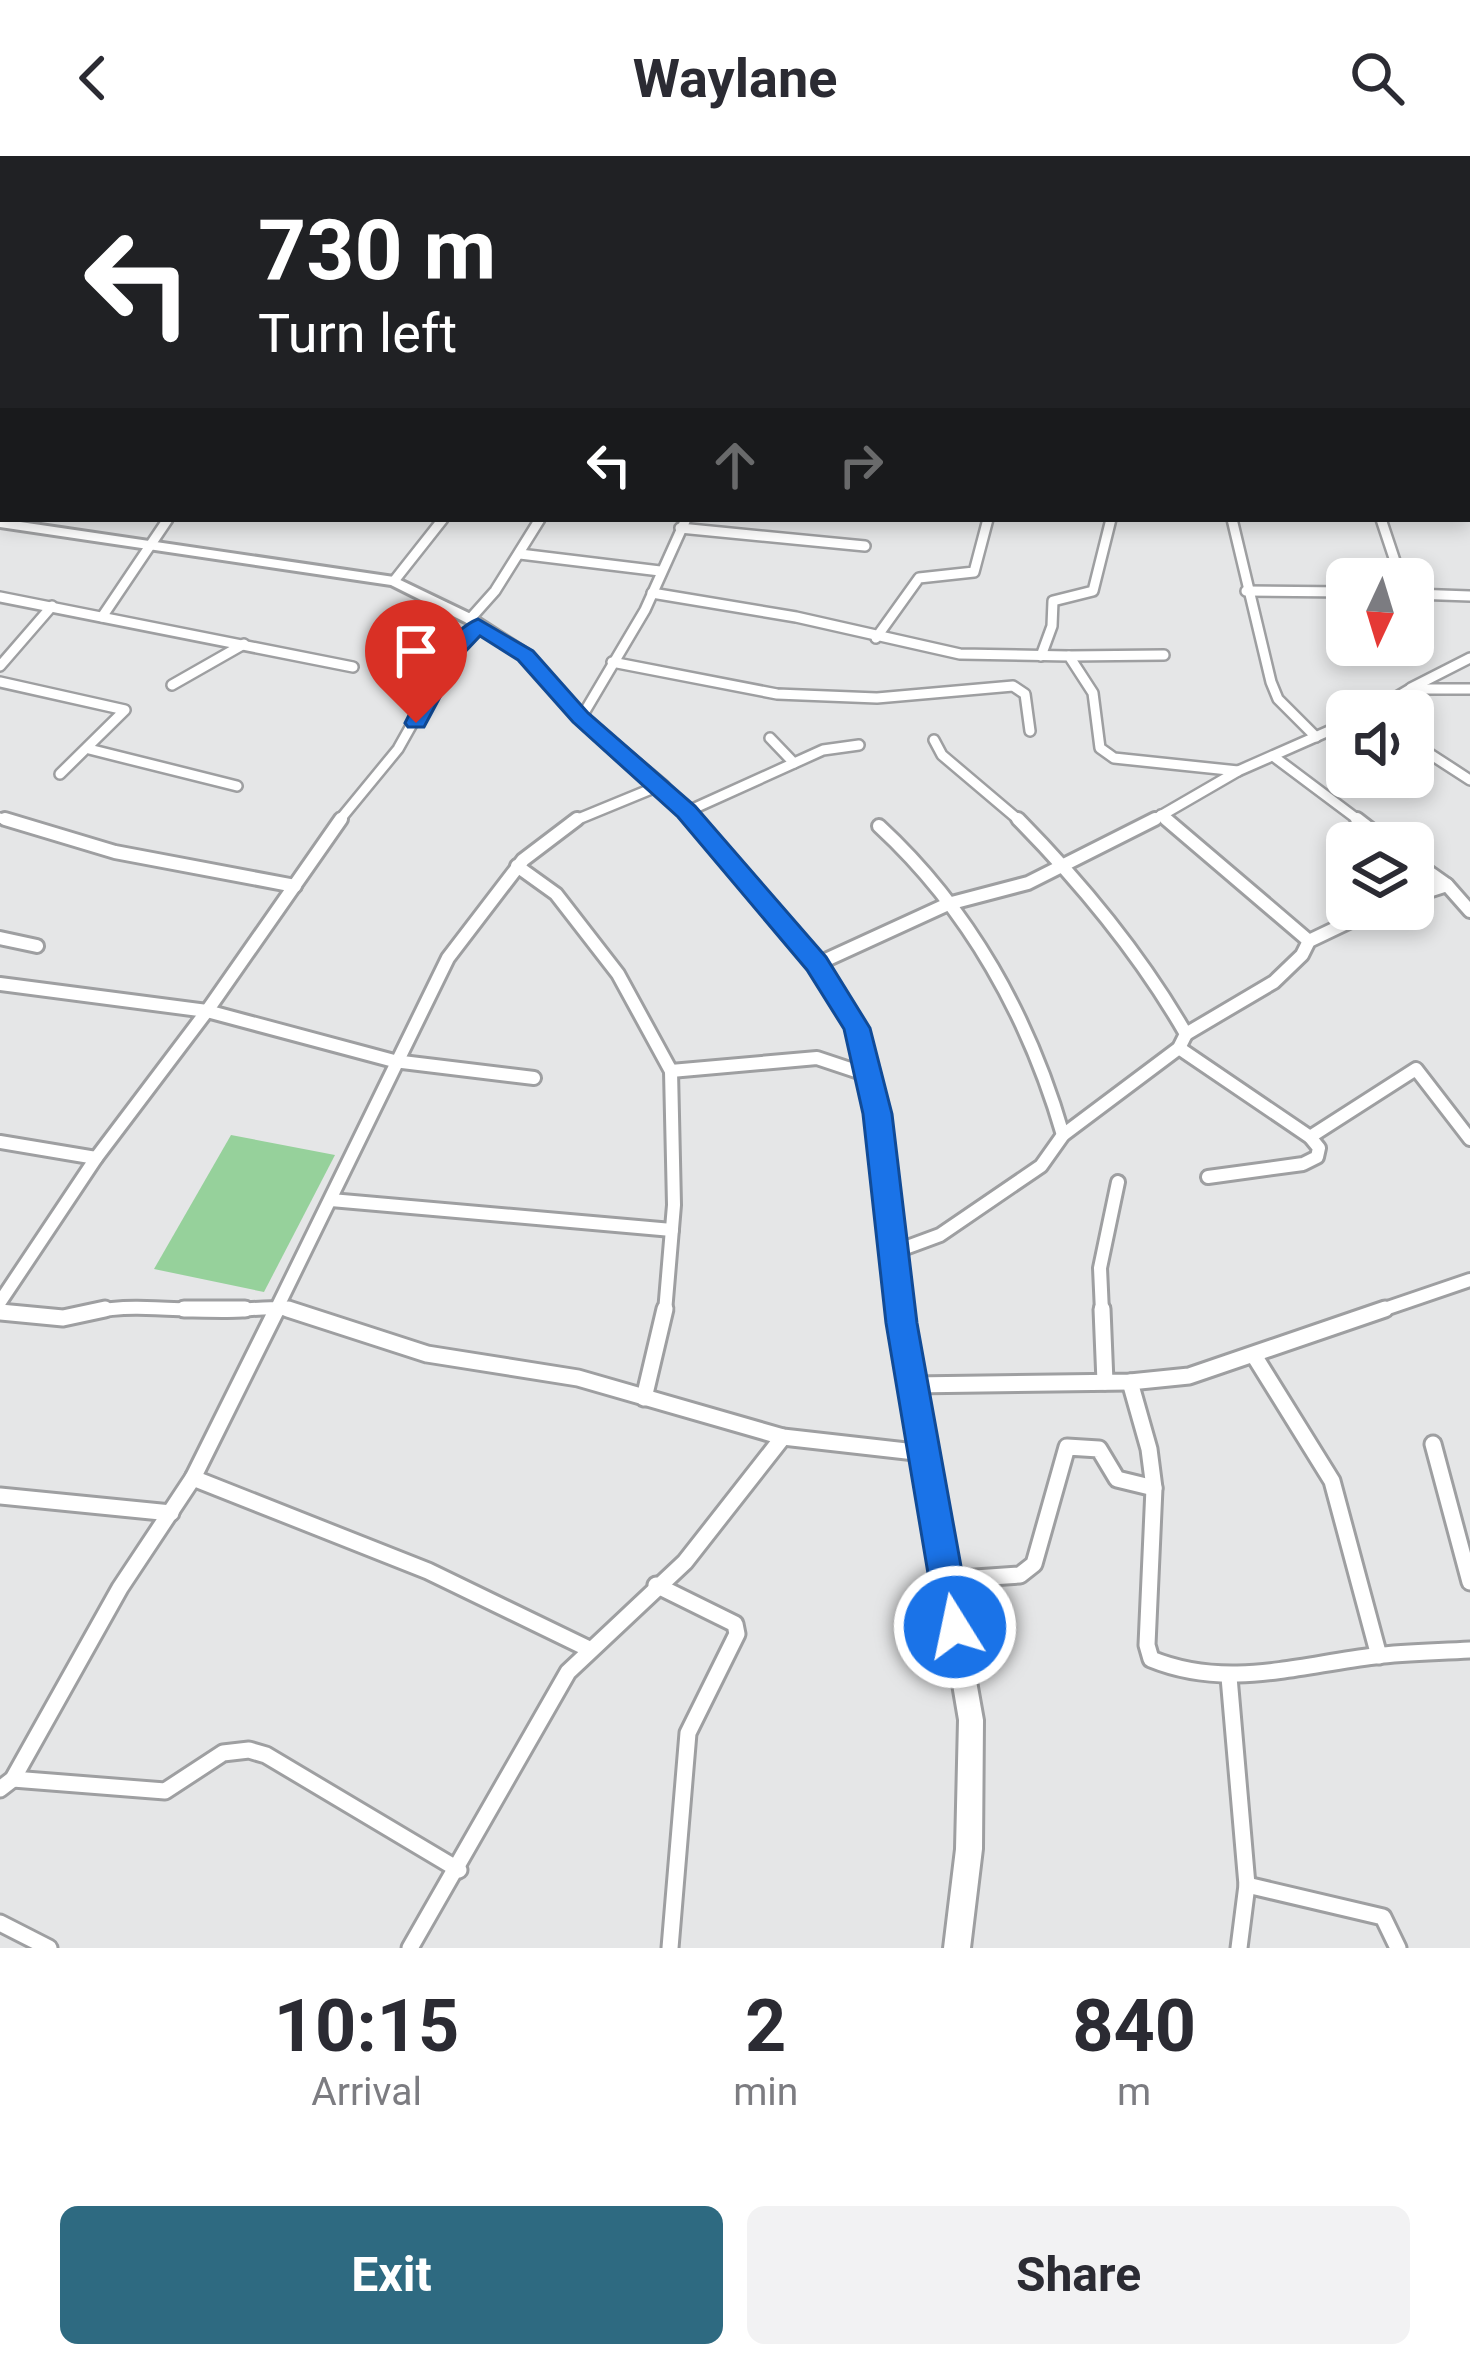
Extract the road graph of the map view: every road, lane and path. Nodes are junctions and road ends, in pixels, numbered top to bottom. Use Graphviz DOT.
graph roads {
  1 [pos="166,522"];
  2 [pos="441,522"];
  3 [pos="538,522"];
  4 [pos="987,522"];
  5 [pos="1110,522"];
  6 [pos="1233,522"];
  7 [pos="1383,522"];
  8 [pos="0,523"];
  9 [pos="683,524"];
  10 [pos="865,546"];
  11 [pos="150,548"];
  12 [pos="520,554"];
  13 [pos="1394,558"];
  14 [pos="660,571"];
  15 [pos="394,581"];
  16 [pos="1246,591"];
  17 [pos="1326,592"];
  18 [pos="652,593"];
  19 [pos="1434,595"];
  20 [pos="1470,596"];
  21 [pos="0,598"];
  22 [pos="52,606"];
  23 [pos="102,616"];
  24 [pos="474,622"];
  25 [pos="876,638"];
  26 [pos="245,644"];
  27 [pos="1164,655"];
  28 [pos="1041,656"];
  29 [pos="1069,656"];
  30 [pos="1470,658"];
  31 [pos="612,662"];
  32 [pos="0,665"];
  33 [pos="352,667"];
  34 [pos="0,682"];
  35 [pos="172,686"];
  36 [pos="1410,689"];
  37 [pos="1470,689"];
  38 [pos="580,718"];
  39 [pos="1030,731"];
  40 [pos="1326,732"];
  41 [pos="1316,737"];
  42 [pos="770,738"];
  43 [pos="934,740"];
  44 [pos="859,745"];
  45 [pos="89,749"];
  46 [pos="1273,756"];
  47 [pos="1434,757"];
  48 [pos="794,763"];
  49 [pos="1238,771"];
  50 [pos="60,774"];
  51 [pos="1470,780"];
  52 [pos="661,785"];
  53 [pos="237,786"];
  54 [pos="686,812"];
  55 [pos="1161,814"];
  56 [pos="0,818"];
  57 [pos="1360,822"];
  58 [pos="879,826"];
  59 [pos="517,866"];
  60 [pos="1065,867"];
  61 [pos="1434,876"];
  62 [pos="1447,885"];
  63 [pos="295,886"];
  64 [pos="1434,889"];
  65 [pos="948,904"];
  66 [pos="1470,911"];
  67 [pos="1332,930"];
  68 [pos="0,938"];
  69 [pos="1309,941"];
  70 [pos="38,946"];
  71 [pos="817,964"];
  72 [pos="0,984"];
  73 [pos="207,1012"];
  74 [pos="1182,1041"];
  75 [pos="394,1061"];
  76 [pos="671,1071"];
  77 [pos="871,1076"];
  78 [pos="534,1078"];
  79 [pos="1063,1135"];
  80 [pos="1310,1137"];
  81 [pos="1470,1139"];
  82 [pos="0,1142"];
  83 [pos="96,1158"];
  84 [pos="1208,1178"];
  85 [pos="1118,1182"];
  86 [pos="331,1200"];
  87 [pos="672,1230"];
  88 [pos="894,1252"];
  89 [pos="1470,1280"];
  90 [pos="0,1302"];
  91 [pos="278,1306"];
  92 [pos="0,1312"];
  93 [pos="1255,1357"];
  94 [pos="1105,1382"];
  95 [pos="1130,1382"];
  96 [pos="913,1385"];
  97 [pos="644,1398"];
  98 [pos="783,1437"];
  99 [pos="1433,1444"];
  100 [pos="924,1453"];
  101 [pos="193,1478"];
  102 [pos="1154,1488"];
  103 [pos="0,1496"];
  104 [pos="171,1514"];
  105 [pos="946,1580"];
  106 [pos="1470,1582"];
  107 [pos="656,1585"];
  108 [pos="590,1649"];
  109 [pos="1470,1650"];
  110 [pos="1379,1656"];
  111 [pos="1229,1677"];
  112 [pos="6,1784"];
  113 [pos="459,1870"];
  114 [pos="1247,1885"];
  115 [pos="0,1923"];
  116 [pos="50,1948"];
  117 [pos="410,1948"];
  118 [pos="670,1948"];
  119 [pos="957,1948"];
  120 [pos="1239,1948"];
  121 [pos="1398,1948"];
  1 -- 11 [label="street"];
  2 -- 15 [label="street"];
  3 -- 12 [label="street"];
  4 -- 25 [label="street"];
  5 -- 28 [label="street"];
  6 -- 16 [label="street"];
  7 -- 13 [label="street"];
  8 -- 11 [label="street"];
  9 -- 10 [label="street"];
  9 -- 14 [label="street"];
  11 -- 15 [label="street"];
  11 -- 23 [label="street"];
  12 -- 14 [label="street"];
  12 -- 24 [label="street"];
  14 -- 18 [label="street"];
  15 -- 24 [label="street"];
  16 -- 17 [label="street"];
  16 -- 41 [label="street"];
  18 -- 25 [label="street"];
  18 -- 31 [label="street"];
  19 -- 20 [label="street"];
  21 -- 22 [label="street"];
  22 -- 23 [label="street"];
  22 -- 32 [label="street"];
  23 -- 26 [label="street"];
  24 -- 38 [label="street"];
  24 -- 63 [label="street"];
  25 -- 28 [label="street"];
  26 -- 33 [label="street"];
  26 -- 35 [label="street"];
  27 -- 29 [label="street"];
  28 -- 29 [label="street"];
  29 -- 49 [label="street"];
  30 -- 36 [label="street"];
  31 -- 38 [label="street"];
  31 -- 39 [label="street"];
  34 -- 45 [label="street"];
  36 -- 37 [label="street"];
  38 -- 52 [label="street"];
  40 -- 41 [label="street"];
  41 -- 46 [label="street"];
  42 -- 48 [label="street"];
  43 -- 60 [label="street"];
  44 -- 48 [label="street"];
  45 -- 50 [label="street"];
  45 -- 53 [label="street"];
  46 -- 49 [label="street"];
  46 -- 57 [label="street"];
  47 -- 51 [label="street"];
  48 -- 54 [label="street"];
  49 -- 55 [label="street"];
  52 -- 54 [label="street"];
  52 -- 59 [label="street"];
  54 -- 71 [label="street"];
  55 -- 60 [label="street"];
  55 -- 69 [label="street"];
  56 -- 63 [label="street"];
  58 -- 65 [label="street"];
  59 -- 75 [label="street"];
  59 -- 76 [label="street"];
  60 -- 65 [label="street"];
  60 -- 74 [label="street"];
  61 -- 62 [label="street"];
  62 -- 64 [label="street"];
  62 -- 66 [label="street"];
  63 -- 73 [label="street"];
  65 -- 71 [label="street"];
  65 -- 79 [label="street"];
  67 -- 69 [label="street"];
  68 -- 70 [label="street"];
  69 -- 74 [label="street"];
  71 -- 77 [label="street"];
  72 -- 73 [label="street"];
  73 -- 75 [label="street"];
  73 -- 83 [label="street"];
  74 -- 79 [label="street"];
  74 -- 80 [label="street"];
  75 -- 78 [label="street"];
  75 -- 86 [label="street"];
  76 -- 77 [label="street"];
  76 -- 87 [label="street"];
  77 -- 88 [label="street"];
  79 -- 88 [label="street"];
  80 -- 81 [label="street"];
  80 -- 84 [label="street"];
  82 -- 83 [label="street"];
  83 -- 90 [label="street"];
  85 -- 94 [label="street"];
  86 -- 87 [label="street"];
  86 -- 91 [label="street"];
  87 -- 97 [label="street"];
  88 -- 96 [label="street"];
  89 -- 93 [label="street"];
  91 -- 92 [label="street"];
  91 -- 97 [label="street"];
  91 -- 101 [label="street"];
  93 -- 95 [label="street"];
  93 -- 110 [label="street"];
  94 -- 95 [label="street"];
  94 -- 96 [label="street"];
  95 -- 102 [label="street"];
  96 -- 100 [label="street"];
  97 -- 98 [label="street"];
  98 -- 100 [label="street"];
  98 -- 107 [label="street"];
  99 -- 106 [label="street"];
  100 -- 105 [label="street"];
  101 -- 104 [label="street"];
  101 -- 108 [label="street"];
  102 -- 105 [label="street"];
  102 -- 111 [label="street"];
  103 -- 104 [label="street"];
  104 -- 112 [label="street"];
  105 -- 119 [label="street"];
  107 -- 108 [label="street"];
  107 -- 118 [label="street"];
  108 -- 113 [label="street"];
  109 -- 110 [label="street"];
  110 -- 111 [label="street"];
  111 -- 114 [label="street"];
  112 -- 113 [label="street"];
  113 -- 117 [label="street"];
  114 -- 120 [label="street"];
  114 -- 121 [label="street"];
  115 -- 116 [label="street"];
}
